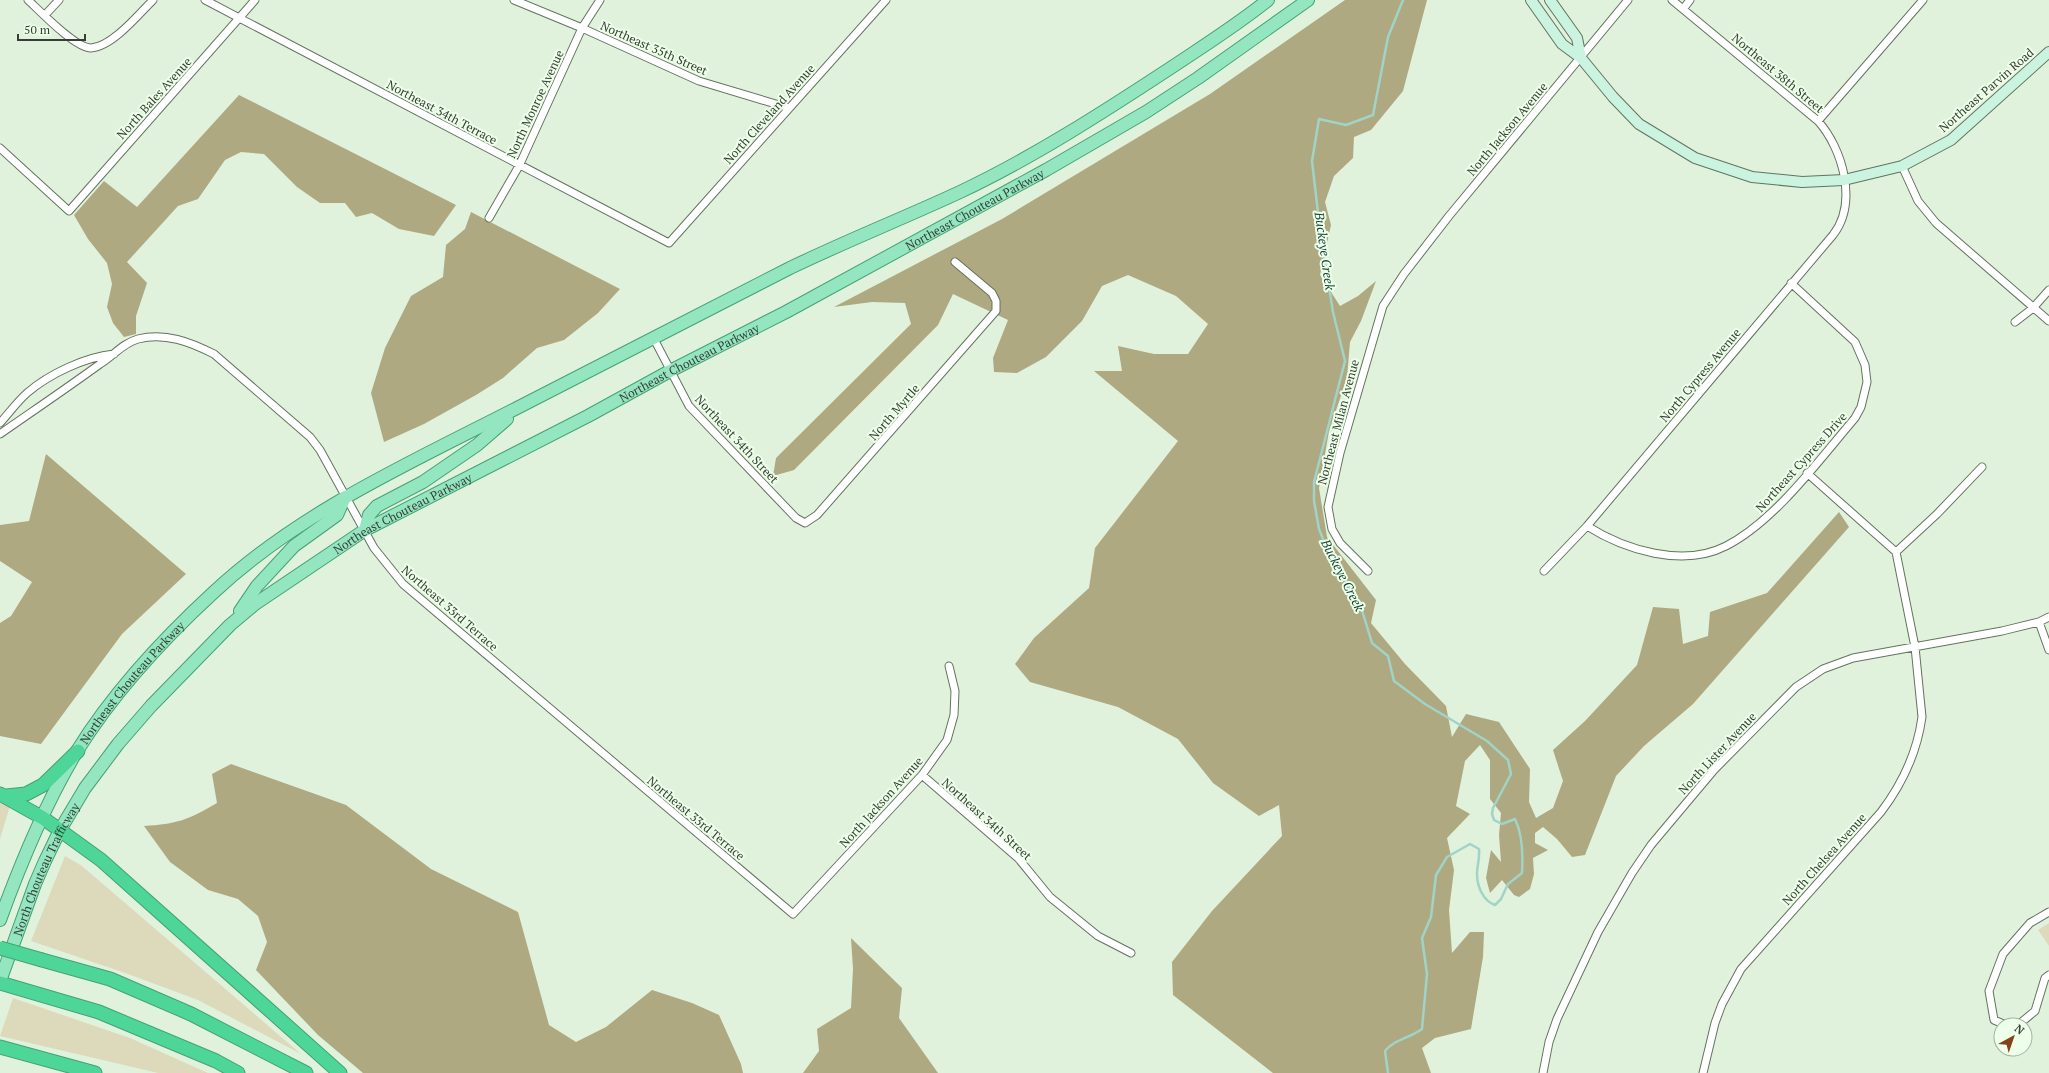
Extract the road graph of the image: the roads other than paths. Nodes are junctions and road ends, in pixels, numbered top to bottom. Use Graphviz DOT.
graph roads {
  1 [pos="28,0"];
  2 [pos="59,0"];
  3 [pos="153,0"];
  4 [pos="204,0"];
  5 [pos="255,0"];
  6 [pos="514,0"];
  7 [pos="600,0"];
  8 [pos="886,0"];
  9 [pos="1268,0"];
  10 [pos="1308,0"];
  11 [pos="1532,0"];
  12 [pos="1550,0"];
  13 [pos="1628,0"];
  14 [pos="1672,0"];
  15 [pos="1690,0"];
  16 [pos="1923,0"];
  17 [pos="1683,9"];
  18 [pos="45,15"];
  19 [pos="240,18"];
  20 [pos="582,28"];
  21 [pos="2049,52"];
  22 [pos="1581,58"];
  23 [pos="789,108"];
  24 [pos="1818,121"];
  25 [pos="1,150"];
  26 [pos="519,166"];
  27 [pos="1902,166"];
  28 [pos="1844,180"];
  29 [pos="490,218"];
  30 [pos="669,243"];
  31 [pos="955,262"];
  32 [pos="1404,274"];
  33 [pos="1791,283"];
  34 [pos="2049,290"];
  35 [pos="2033,308"];
  36 [pos="2015,322"];
  37 [pos="2049,322"];
  38 [pos="654,339"];
  39 [pos="114,354"];
  40 [pos="670,371"];
  41 [pos="519,407"];
  42 [pos="0,423"];
  43 [pos="0,434"];
  44 [pos="1982,467"];
  45 [pos="1807,473"];
  46 [pos="345,497"];
  47 [pos="805,522"];
  48 [pos="1587,526"];
  49 [pos="365,530"];
  50 [pos="1896,552"];
  51 [pos="1368,571"];
  52 [pos="1544,571"];
  53 [pos="2049,617"];
  54 [pos="2039,622"];
  55 [pos="230,625"];
  56 [pos="1916,647"];
  57 [pos="2049,650"];
  58 [pos="949,666"];
  59 [pos="78,751"];
  60 [pos="103,763"];
  61 [pos="922,775"];
  62 [pos="3,795"];
  63 [pos="43,818"];
  64 [pos="60,830"];
  65 [pos="2049,912"];
  66 [pos="793,914"];
  67 [pos="0,920"];
  68 [pos="0,948"];
  69 [pos="1130,953"];
  70 [pos="2049,975"];
  71 [pos="0,982"];
  72 [pos="1993,1017"];
  73 [pos="2028,1017"];
  74 [pos="0,1047"];
  75 [pos="19,1054"];
  76 [pos="0,1055"];
  77 [pos="94,1073"];
  78 [pos="238,1073"];
  79 [pos="306,1073"];
  80 [pos="340,1073"];
  81 [pos="1543,1073"];
  82 [pos="1703,1073"];
  1 -- 18 [label="street"];
  2 -- 18 [label="street"];
  3 -- 18 [label="street"];
  4 -- 19 [label="street, Northeast 34th Terrace"];
  5 -- 19 [label="street, North Bales Avenue"];
  6 -- 20 [label="street, Northeast 35th Street"];
  7 -- 20 [label="street, North Monroe Avenue"];
  8 -- 23 [label="street, North Cleveland Avenue"];
  9 -- 38 [label="main road, Northeast Chouteau Parkway"];
  10 -- 40 [label="main road, Northeast Chouteau Parkway"];
  11 -- 22 [label="main road, Northeast Parvin Road"];
  12 -- 22 [label="main road, Northeast Parvin Road"];
  13 -- 22 [label="street, North Jackson Avenue"];
  14 -- 17 [label="street, Northeast 38th Street"];
  15 -- 17 [label="street"];
  16 -- 24 [label="street"];
  17 -- 24 [label="street, Northeast 38th Street"];
  19 -- 25 [label="street, North Bales Avenue"];
  19 -- 26 [label="street, Northeast 34th Terrace"];
  20 -- 23 [label="street, Northeast 35th Street"];
  20 -- 26 [label="street, North Monroe Avenue"];
  21 -- 27 [label="main road, Northeast Parvin Road"];
  22 -- 28 [label="main road, Northeast Parvin Road"];
  22 -- 32 [label="street, North Jackson Avenue"];
  23 -- 30 [label="street, North Cleveland Avenue"];
  24 -- 28 [label="street, Northeast 38th Street"];
  26 -- 29 [label="street, North Monroe Avenue"];
  26 -- 30 [label="street, Northeast 34th Terrace"];
  27 -- 28 [label="main road, Northeast Parvin Road"];
  27 -- 35 [label="street"];
  28 -- 33 [label="street, North Cypress Avenue"];
  31 -- 47 [label="street, North Myrtle"];
  32 -- 51 [label="street, Northeast Milan Avenue"];
  33 -- 45 [label="street, Northeast Cypress Drive"];
  33 -- 48 [label="street, North Cypress Avenue"];
  34 -- 35 [label="street"];
  35 -- 36 [label="street"];
  35 -- 37 [label="street"];
  38 -- 40 [label="street, Northeast 34th Street"];
  38 -- 41 [label="main road, Northeast Chouteau Parkway"];
  39 -- 42 [label="street, Northeast 33rd Terrace"];
  39 -- 43 [label="street, Northeast 33rd Terrace"];
  39 -- 46 [label="street, Northeast 33rd Terrace"];
  40 -- 47 [label="street, Northeast 34th Street"];
  40 -- 49 [label="main road, Northeast Chouteau Parkway"];
  41 -- 46 [label="main road, Northeast Chouteau Parkway"];
  41 -- 49 [label="main road"];
  44 -- 50 [label="street"];
  45 -- 48 [label="street, Northeast Cypress Drive"];
  45 -- 50 [label="street"];
  46 -- 49 [label="street, Northeast 33rd Terrace"];
  46 -- 55 [label="main road"];
  46 -- 59 [label="main road, Northeast Chouteau Parkway"];
  48 -- 52 [label="street, North Cypress Avenue"];
  49 -- 55 [label="main road, Northeast Chouteau Parkway"];
  49 -- 66 [label="street, Northeast 33rd Terrace"];
  50 -- 56 [label="street, North Chelsea Avenue"];
  53 -- 54 [label="street, North Lister Avenue"];
  54 -- 56 [label="street, North Lister Avenue"];
  54 -- 57 [label="street"];
  55 -- 60 [label="main road, Northeast Chouteau Parkway"];
  56 -- 81 [label="street, North Lister Avenue"];
  56 -- 82 [label="street, North Chelsea Avenue"];
  58 -- 61 [label="street, North Jackson Avenue"];
  59 -- 62 [label="highway"];
  59 -- 63 [label="main road, North Chouteau Trafficway"];
  60 -- 64 [label="main road, North Chouteau Trafficway"];
  61 -- 66 [label="street, North Jackson Avenue"];
  61 -- 69 [label="street, Northeast 34th Street"];
  62 -- 63 [label="highway"];
  63 -- 64 [label="highway"];
  63 -- 67 [label="main road, North Chouteau Trafficway"];
  64 -- 71 [label="main road, North Chouteau Trafficway"];
  64 -- 80 [label="highway"];
  65 -- 72 [label="street"];
  68 -- 79 [label="highway, bridge"];
  70 -- 73 [label="street"];
  71 -- 78 [label="highway"];
  74 -- 75 [label="highway"];
  75 -- 76 [label="highway"];
  75 -- 77 [label="highway"];
}
